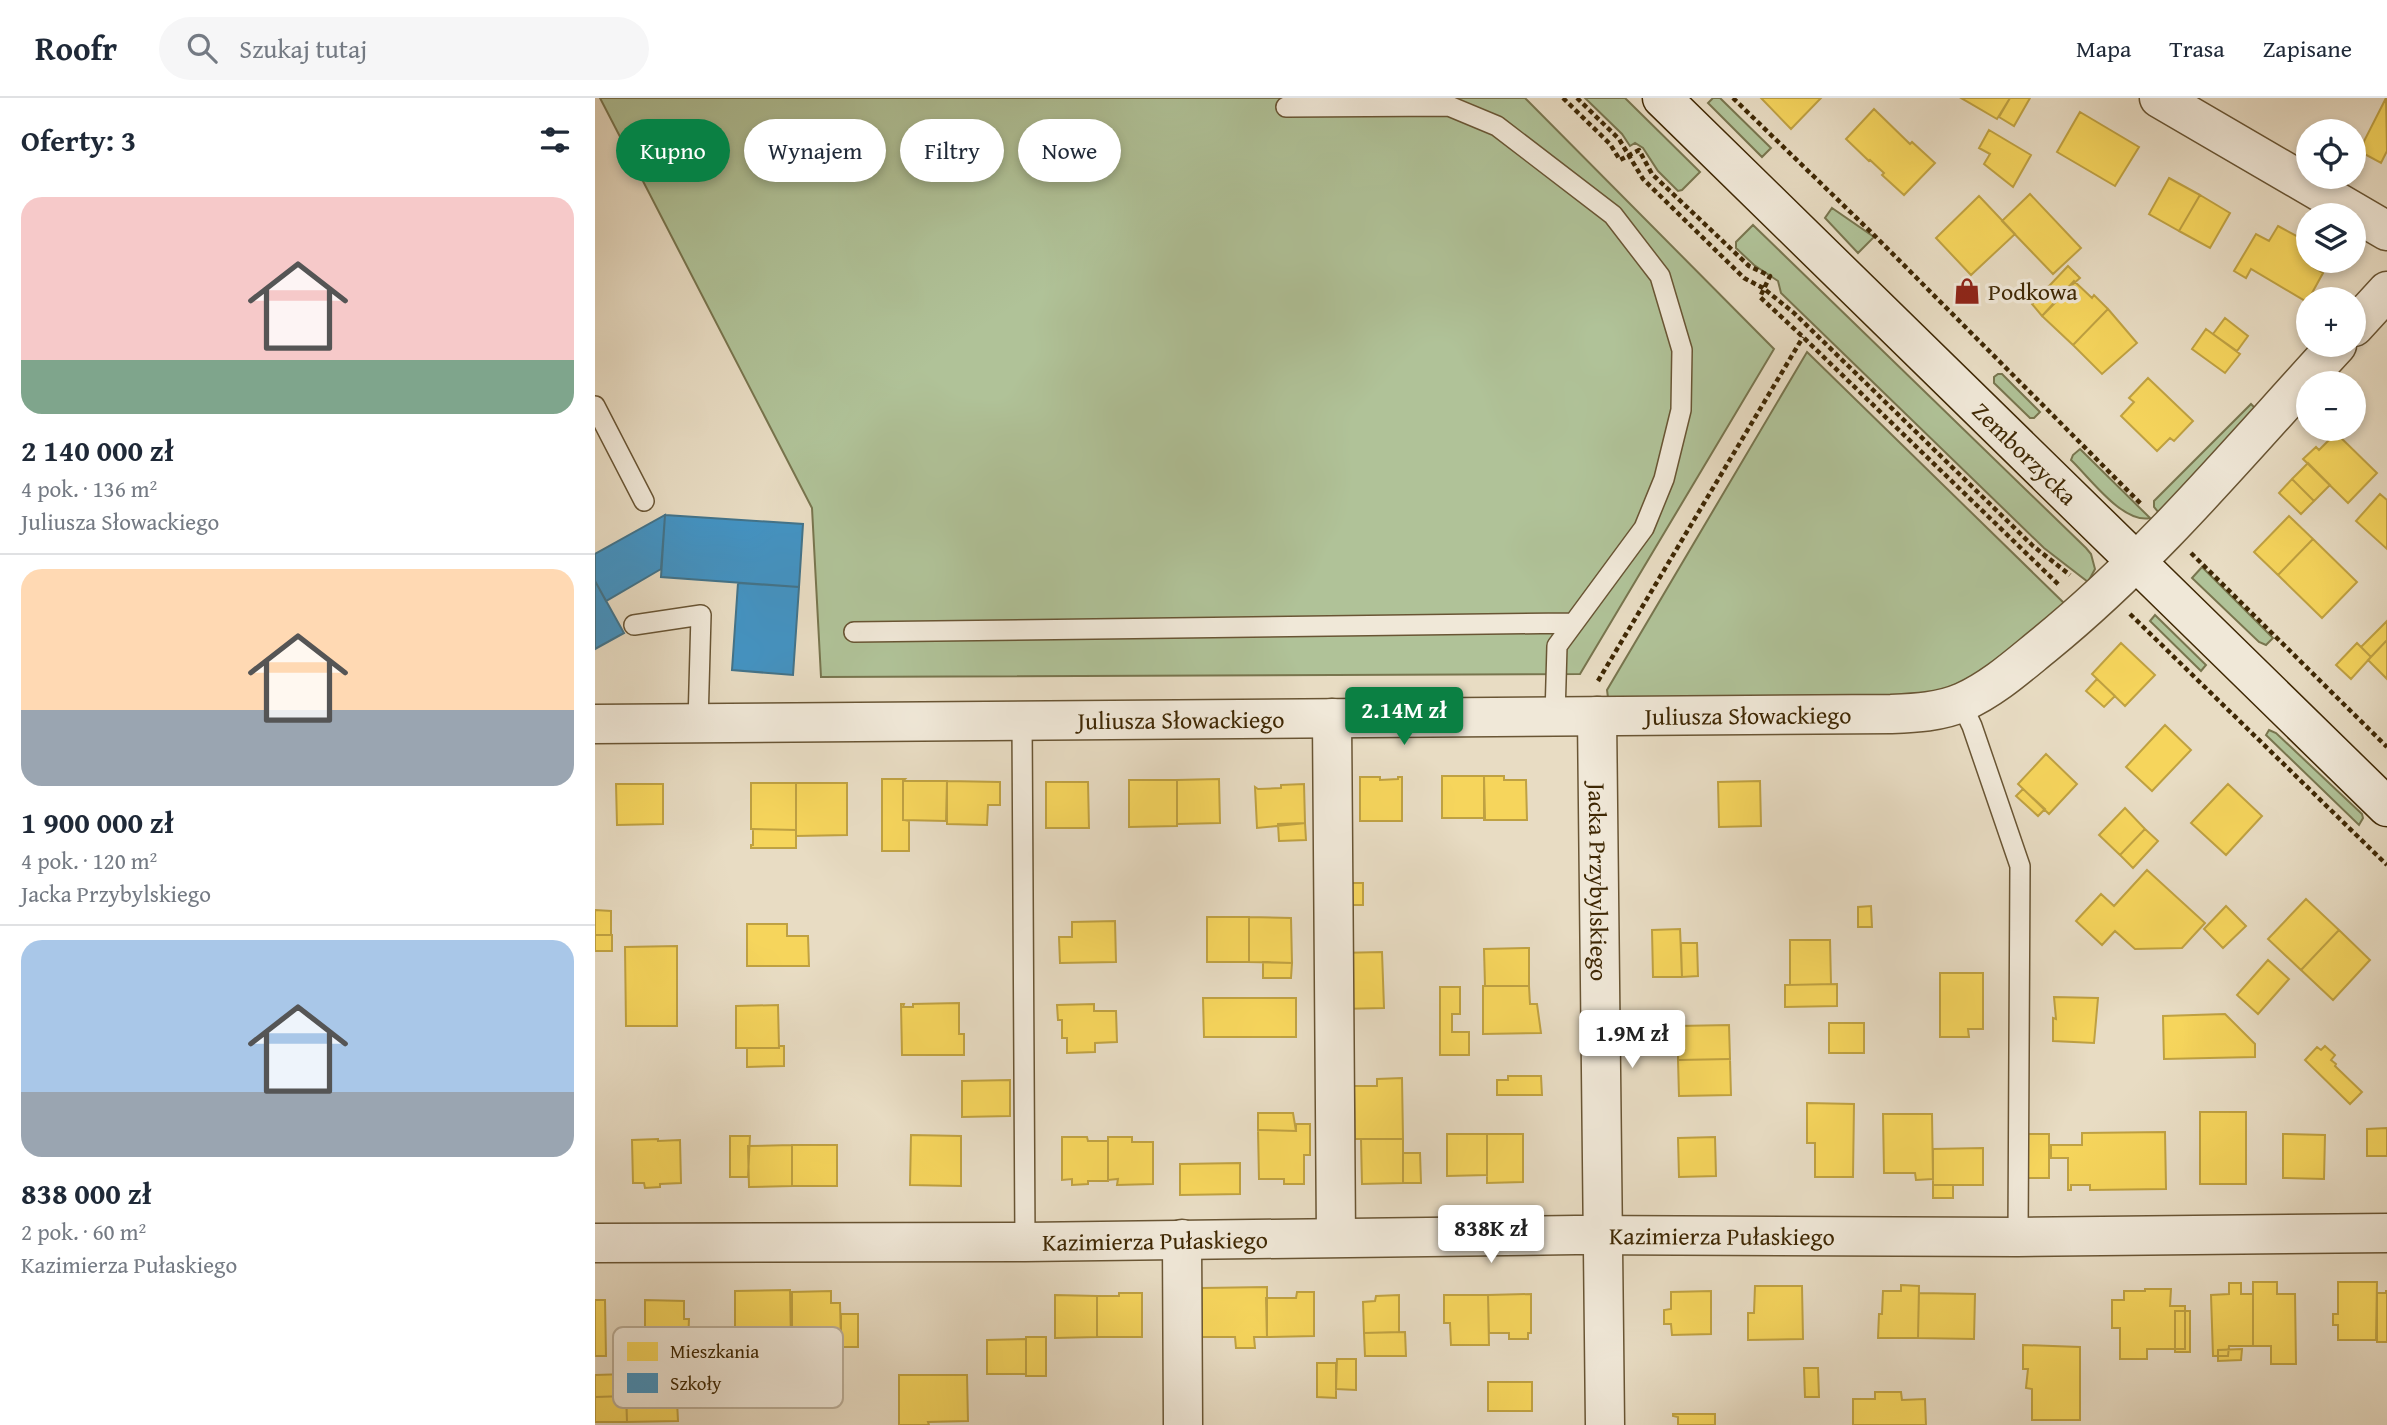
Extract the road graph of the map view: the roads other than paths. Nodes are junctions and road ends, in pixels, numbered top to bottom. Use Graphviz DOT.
graph roads {
  1 [pos="1662,98"];
  2 [pos="2159,98"];
  3 [pos="1286,107"];
  4 [pos="2387,231"];
  5 [pos="2387,291"];
  6 [pos="2366,314"];
  7 [pos="2326,357"];
  8 [pos="595,406"];
  9 [pos="644,501"];
  10 [pos="2136,561"];
  11 [pos="1574,624"];
  12 [pos="633,625"];
  13 [pos="854,632"];
  14 [pos="1961,703"];
  15 [pos="1555,716"];
  16 [pos="1597,716"];
  17 [pos="1332,718"];
  18 [pos="1022,720"];
  19 [pos="698,723"];
  20 [pos="595,724"];
  21 [pos="2387,807"];
  22 [pos="2387,1233"];
  23 [pos="1604,1235"];
  24 [pos="1336,1237"];
  25 [pos="2018,1237"];
  26 [pos="1182,1239"];
  27 [pos="1024,1242"];
  28 [pos="595,1243"];
  29 [pos="1182,1425"];
  30 [pos="1605,1425"];
  1 -- 10 [label="street, Zemborzycka"];
  2 -- 4 [label="street"];
  3 -- 11 [label="lane"];
  5 -- 6 [label="street"];
  7 -- 10 [label="street, Juliusza Słowackiego"];
  8 -- 9 [label="lane"];
  10 -- 14 [label="street, Juliusza Słowackiego"];
  10 -- 21 [label="street, Zemborzycka"];
  11 -- 13 [label="lane"];
  11 -- 15 [label="lane"];
  12 -- 19 [label="lane"];
  14 -- 16 [label="street, Juliusza Słowackiego"];
  14 -- 25 [label="lane"];
  15 -- 16 [label="street, Juliusza Słowackiego"];
  15 -- 17 [label="street, Juliusza Słowackiego"];
  16 -- 23 [label="street, Jacka Przybylskiego"];
  17 -- 18 [label="street, Juliusza Słowackiego"];
  17 -- 24 [label="street"];
  18 -- 19 [label="street, Juliusza Słowackiego"];
  18 -- 27 [label="lane"];
  19 -- 20 [label="street, Juliusza Słowackiego"];
  22 -- 25 [label="street, Kazimierza Pułaskiego"];
  23 -- 24 [label="street, Kazimierza Pułaskiego"];
  23 -- 25 [label="street, Kazimierza Pułaskiego"];
  23 -- 30 [label="street, Jacka Przybylskiego"];
  24 -- 26 [label="street, Kazimierza Pułaskiego"];
  26 -- 27 [label="street, Kazimierza Pułaskiego"];
  26 -- 29 [label="street"];
  27 -- 28 [label="street, Kazimierza Pułaskiego"];
}
